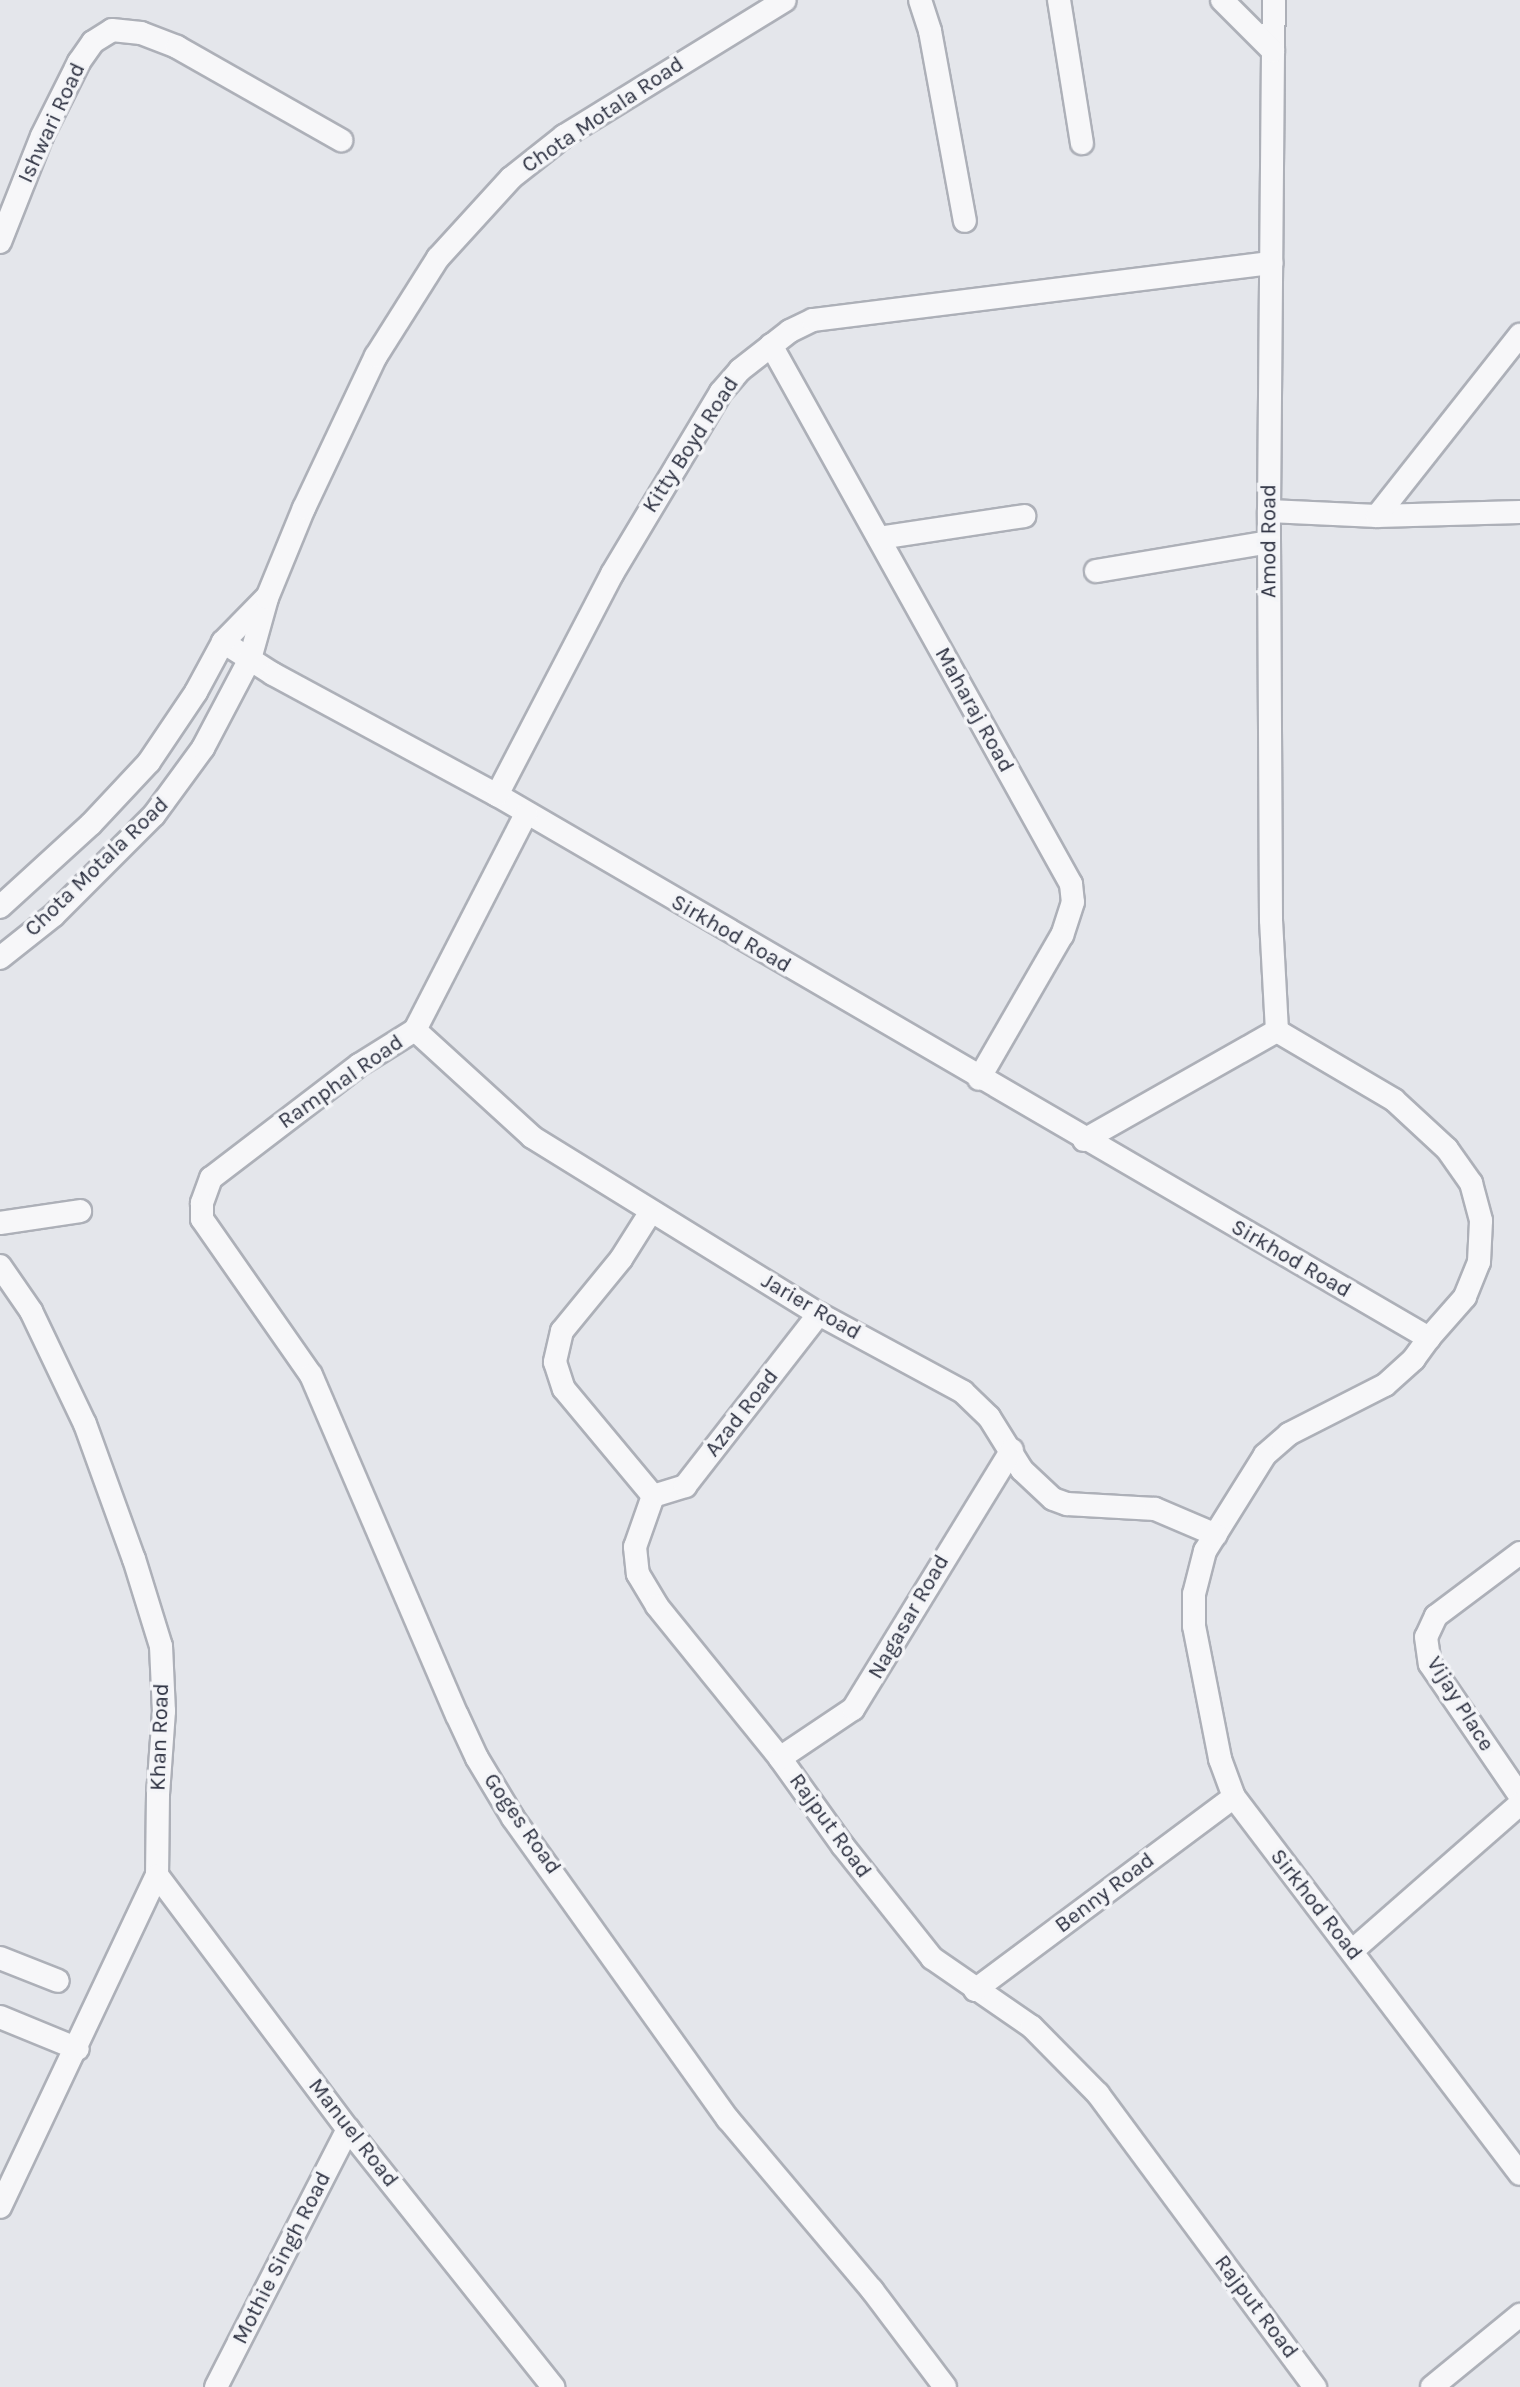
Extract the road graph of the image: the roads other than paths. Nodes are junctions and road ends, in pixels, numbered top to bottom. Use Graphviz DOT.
graph roads {
  1 [pos="785,0"];
  2 [pos="920,0"];
  3 [pos="1059,0"];
  4 [pos="1222,0"];
  5 [pos="1274,0"];
  6 [pos="1273,51"];
  7 [pos="341,140"];
  8 [pos="1082,143"];
  9 [pos="965,221"];
  10 [pos="0,242"];
  11 [pos="1271,263"];
  12 [pos="1520,335"];
  13 [pos="771,345"];
  14 [pos="1269,511"];
  15 [pos="1520,512"];
  16 [pos="1024,516"];
  17 [pos="1377,516"];
  18 [pos="879,538"];
  19 [pos="1269,542"];
  20 [pos="1096,571"];
  21 [pos="267,598"];
  22 [pos="223,642"];
  23 [pos="250,659"];
  24 [pos="497,795"];
  25 [pos="526,814"];
  26 [pos="0,907"];
  27 [pos="0,958"];
  28 [pos="415,1030"];
  29 [pos="1277,1031"];
  30 [pos="979,1079"];
  31 [pos="1084,1140"];
  32 [pos="202,1203"];
  33 [pos="80,1211"];
  34 [pos="650,1213"];
  35 [pos="0,1223"];
  36 [pos="0,1266"];
  37 [pos="819,1314"];
  38 [pos="1429,1338"];
  39 [pos="1012,1450"];
  40 [pos="653,1496"];
  41 [pos="1216,1535"];
  42 [pos="1520,1553"];
  43 [pos="780,1758"];
  44 [pos="1520,1796"];
  45 [pos="1234,1797"];
  46 [pos="1520,1804"];
  47 [pos="157,1875"];
  48 [pos="1352,1951"];
  49 [pos="0,1958"];
  50 [pos="58,1981"];
  51 [pos="975,1990"];
  52 [pos="0,2017"];
  53 [pos="78,2049"];
  54 [pos="348,2129"];
  55 [pos="1520,2174"];
  56 [pos="0,2207"];
  57 [pos="1520,2315"];
  58 [pos="216,2387"];
  59 [pos="553,2387"];
  60 [pos="945,2387"];
  61 [pos="1315,2387"];
  62 [pos="1432,2387"];
  1 -- 21 [label="street, Chota Motala Road"];
  2 -- 9 [label="street"];
  3 -- 8 [label="street"];
  4 -- 6 [label="street"];
  5 -- 6 [label="street, Amod Road"];
  6 -- 11 [label="street, Amod Road"];
  7 -- 10 [label="street, Ishwari Road"];
  11 -- 13 [label="street, Kitty Boyd Road"];
  11 -- 14 [label="street, Amod Road"];
  12 -- 17 [label="street"];
  13 -- 18 [label="street, Maharaj Road"];
  13 -- 24 [label="street, Kitty Boyd Road"];
  14 -- 17 [label="street"];
  14 -- 19 [label="street, Amod Road"];
  15 -- 17 [label="street"];
  16 -- 18 [label="street"];
  18 -- 30 [label="street, Maharaj Road"];
  19 -- 20 [label="street"];
  19 -- 29 [label="street, Amod Road"];
  21 -- 22 [label="street, Chota Motala Road"];
  21 -- 23 [label="street, Chota Motala Road"];
  22 -- 23 [label="street, Sirkhod Road"];
  22 -- 26 [label="street, Chota Motala Road"];
  23 -- 24 [label="street, Sirkhod Road"];
  23 -- 27 [label="street, Chota Motala Road"];
  24 -- 25 [label="street, Sirkhod Road"];
  25 -- 28 [label="street, Ramphal Road"];
  25 -- 30 [label="street, Sirkhod Road"];
  28 -- 32 [label="street, Ramphal Road"];
  28 -- 34 [label="street, Jarier Road"];
  29 -- 31 [label="street"];
  29 -- 38 [label="street"];
  30 -- 31 [label="street, Sirkhod Road"];
  31 -- 38 [label="street, Sirkhod Road"];
  32 -- 60 [label="street, Goges Road"];
  33 -- 35 [label="street"];
  34 -- 37 [label="street, Jarier Road"];
  34 -- 40 [label="street"];
  36 -- 47 [label="street, Khan Road"];
  37 -- 39 [label="street, Jarier Road"];
  37 -- 40 [label="street, Azad Road"];
  38 -- 41 [label="street, Sirkhod Road"];
  39 -- 41 [label="street, Jarier Road"];
  39 -- 43 [label="street, Nagasar Road"];
  40 -- 43 [label="street, Rajput Road"];
  41 -- 45 [label="street, Sirkhod Road"];
  42 -- 44 [label="street, Vijay Place"];
  43 -- 51 [label="street, Rajput Road"];
  45 -- 48 [label="street, Sirkhod Road"];
  45 -- 51 [label="street, Benny Road"];
  46 -- 48 [label="street"];
  47 -- 53 [label="street, Khan Road"];
  47 -- 54 [label="street, Manuel Road"];
  48 -- 55 [label="street, Sirkhod Road"];
  49 -- 50 [label="street"];
  51 -- 61 [label="street, Rajput Road"];
  52 -- 53 [label="street"];
  53 -- 56 [label="street, Khan Road"];
  54 -- 58 [label="street, Mothie Singh Road"];
  54 -- 59 [label="street, Manuel Road"];
  57 -- 62 [label="street"];
}
